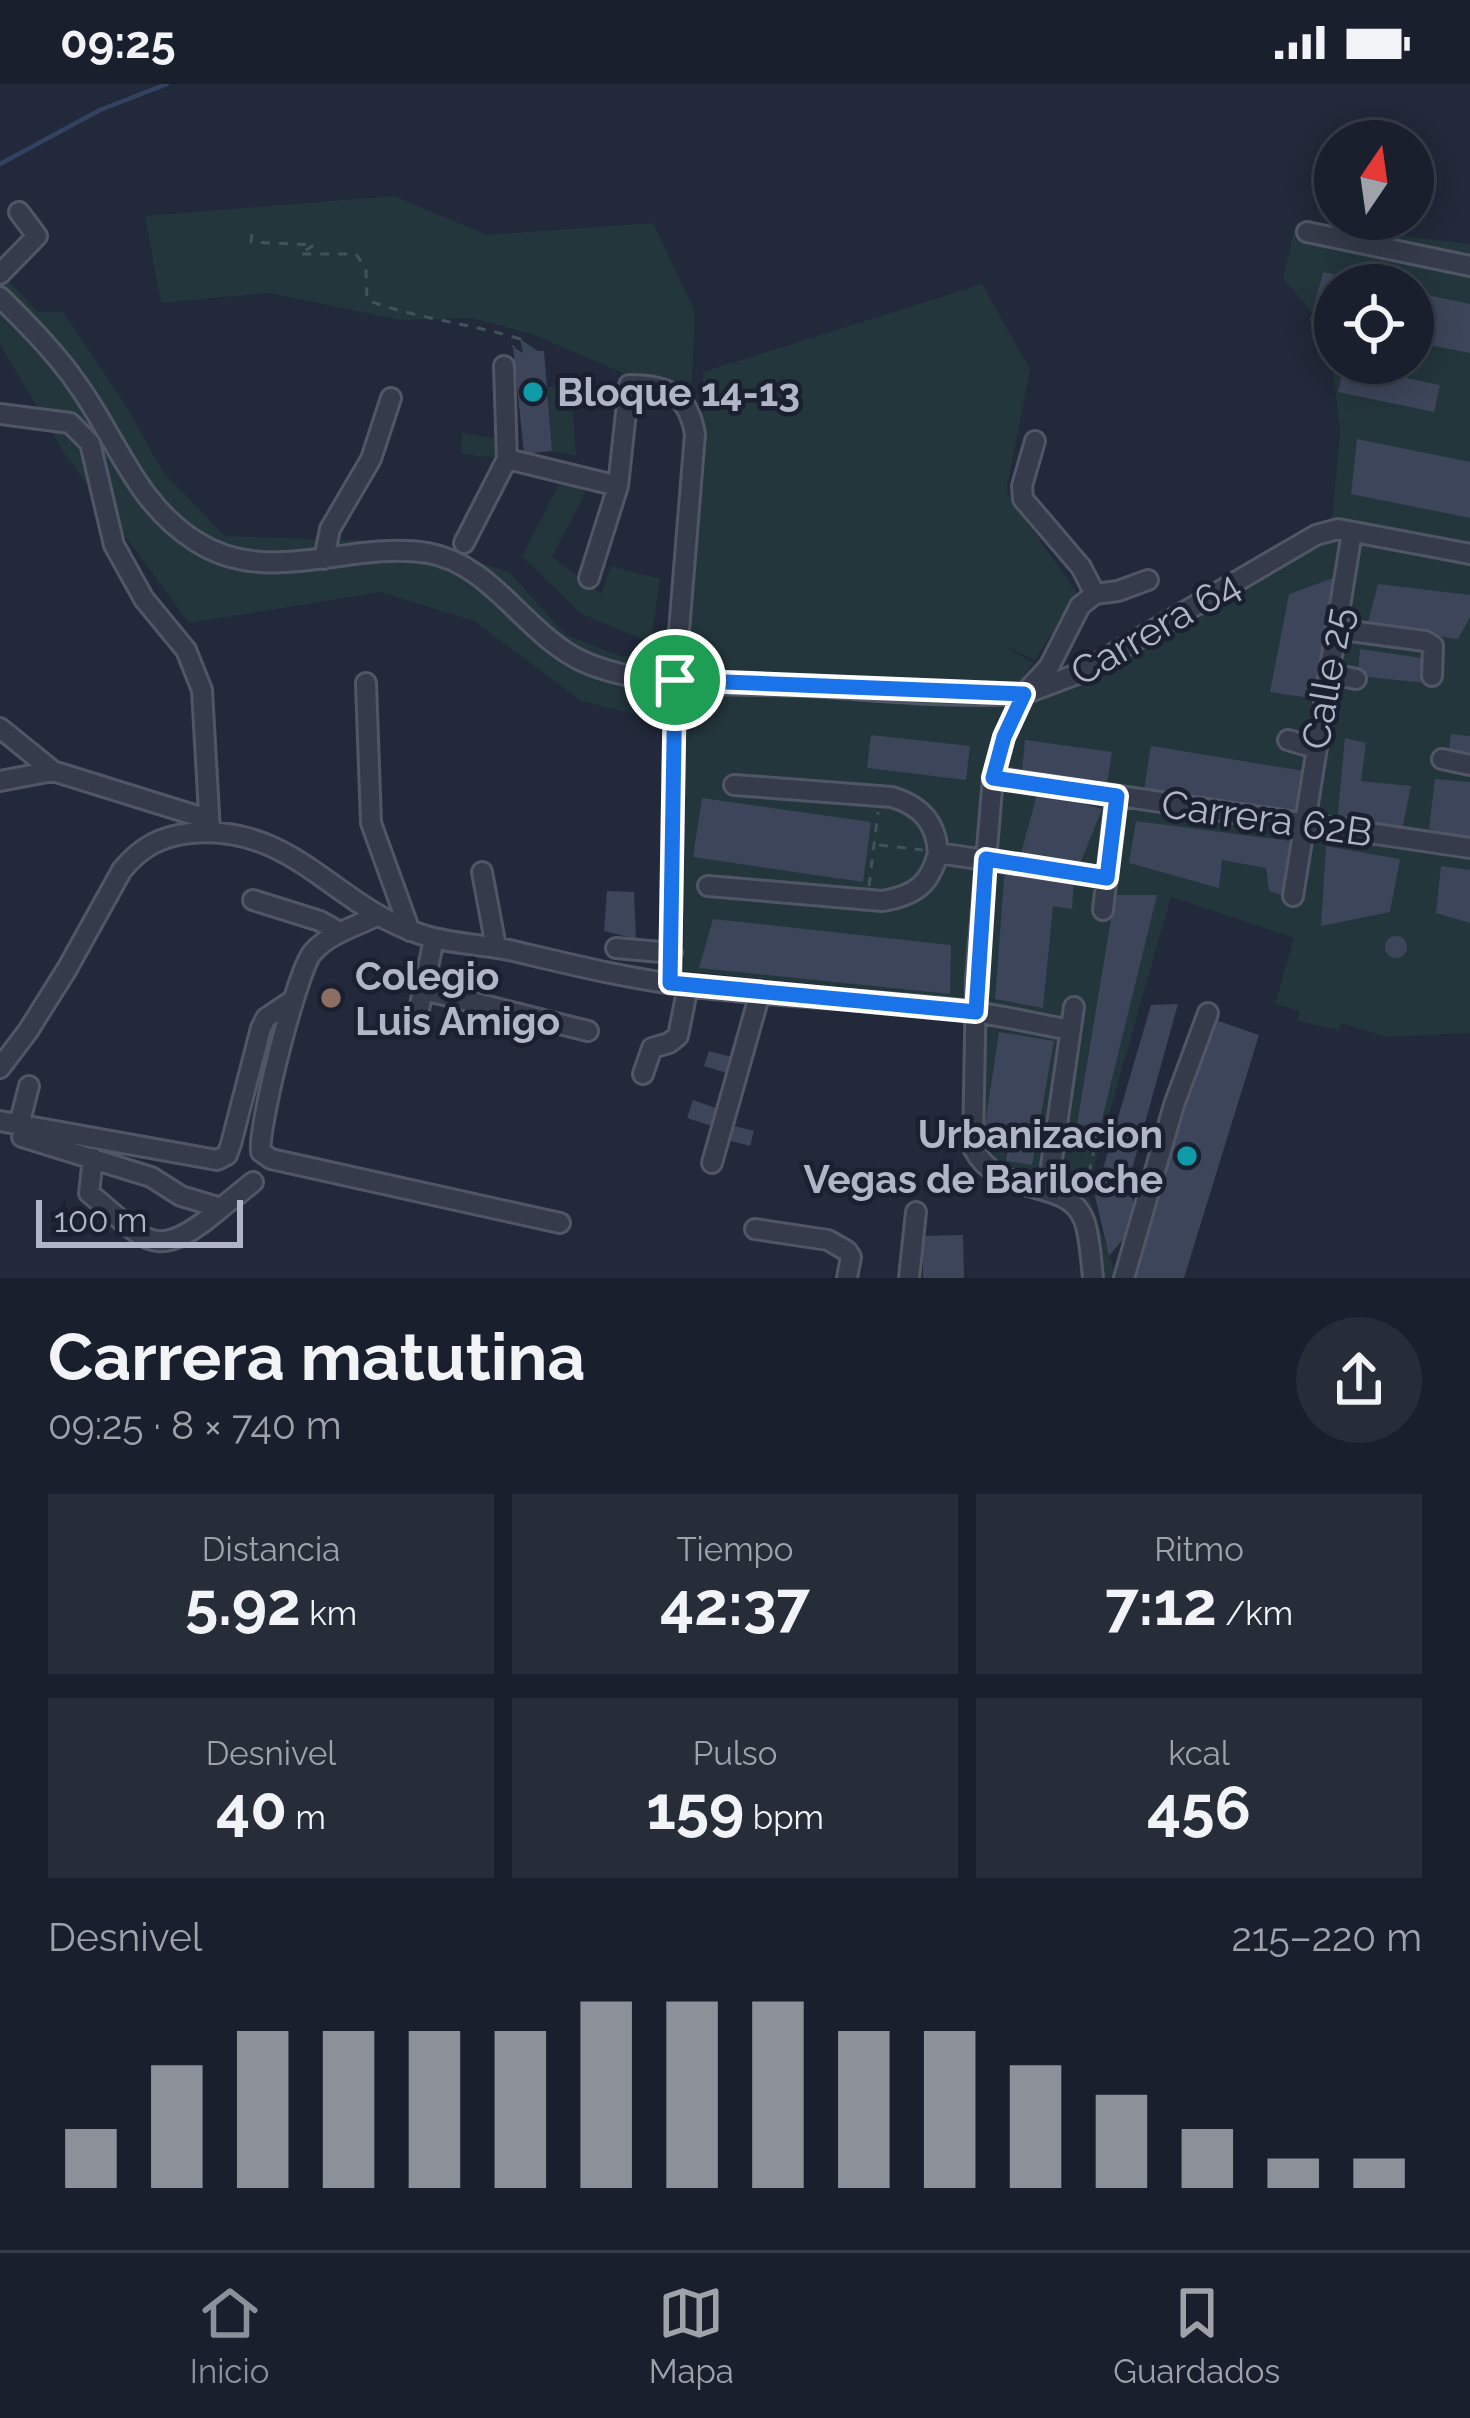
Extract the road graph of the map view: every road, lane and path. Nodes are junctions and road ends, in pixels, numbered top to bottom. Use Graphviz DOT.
graph roads {
  1 [pos="19,212"];
  2 [pos="1307,232"];
  3 [pos="252,234"];
  4 [pos="1470,266"];
  5 [pos="0,274"];
  6 [pos="0,297"];
  7 [pos="513,347"];
  8 [pos="504,366"];
  9 [pos="392,398"];
  10 [pos="0,415"];
  11 [pos="1035,441"];
  12 [pos="507,459"];
  13 [pos="618,486"];
  14 [pos="1352,532"];
  15 [pos="464,543"];
  16 [pos="1470,554"];
  17 [pos="324,560"];
  18 [pos="589,578"];
  19 [pos="1148,580"];
  20 [pos="1096,593"];
  21 [pos="1336,628"];
  22 [pos="1329,673"];
  23 [pos="1432,676"];
  24 [pos="1356,679"];
  25 [pos="675,680"];
  26 [pos="366,683"];
  27 [pos="1024,694"];
  28 [pos="0,728"];
  29 [pos="1288,740"];
  30 [pos="1315,748"];
  31 [pos="1442,759"];
  32 [pos="1470,765"];
  33 [pos="53,771"];
  34 [pos="993,778"];
  35 [pos="0,781"];
  36 [pos="734,785"];
  37 [pos="877,796"];
  38 [pos="1117,796"];
  39 [pos="209,825"];
  40 [pos="1303,825"];
  41 [pos="877,845"];
  42 [pos="1470,848"];
  43 [pos="932,852"];
  44 [pos="986,859"];
  45 [pos="482,872"];
  46 [pos="1107,878"];
  47 [pos="708,886"];
  48 [pos="1293,896"];
  49 [pos="866,899"];
  50 [pos="253,900"];
  51 [pos="1103,910"];
  52 [pos="378,915"];
  53 [pos="338,931"];
  54 [pos="410,931"];
  55 [pos="434,939"];
  56 [pos="496,947"];
  57 [pos="616,949"];
  58 [pos="672,953"];
  59 [pos="679,985"];
  60 [pos="424,990"];
  61 [pos="760,993"];
  62 [pos="293,1000"];
  63 [pos="1074,1007"];
  64 [pos="976,1012"];
  65 [pos="1208,1013"];
  66 [pos="417,1019"];
  67 [pos="1070,1030"];
  68 [pos="588,1031"];
  69 [pos="0,1068"];
  70 [pos="643,1074"];
  71 [pos="29,1086"];
  72 [pos="6,1126"];
  73 [pos="1056,1127"];
  74 [pos="93,1158"];
  75 [pos="712,1163"];
  76 [pos="253,1182"];
  77 [pos="1057,1194"];
  78 [pos="1083,1197"];
  79 [pos="221,1208"];
  80 [pos="916,1212"];
  81 [pos="560,1223"];
  82 [pos="755,1229"];
  83 [pos="847,1278"];
  84 [pos="909,1278"];
  85 [pos="1094,1278"];
  86 [pos="1124,1278"];
  1 -- 5 [label="street"];
  2 -- 4 [label="street"];
  3 -- 7 [label="path"];
  6 -- 17 [label="street, Carrera 64"];
  8 -- 12 [label="street"];
  9 -- 17 [label="street"];
  10 -- 39 [label="street"];
  11 -- 20 [label="street"];
  12 -- 13 [label="street"];
  12 -- 15 [label="street"];
  13 -- 18 [label="street"];
  13 -- 25 [label="street"];
  14 -- 16 [label="street, Carrera 64"];
  14 -- 21 [label="street, Calle 25"];
  14 -- 27 [label="street, Carrera 64"];
  17 -- 25 [label="street, Carrera 64"];
  19 -- 20 [label="street"];
  20 -- 27 [label="street"];
  21 -- 22 [label="street, Calle 25"];
  21 -- 23 [label="street"];
  22 -- 24 [label="street"];
  22 -- 30 [label="street, Calle 25"];
  25 -- 27 [label="street, Carrera 64"];
  25 -- 58 [label="street"];
  26 -- 54 [label="street"];
  27 -- 34 [label="street"];
  28 -- 33 [label="street"];
  29 -- 30 [label="street"];
  30 -- 40 [label="street, Calle 25"];
  31 -- 32 [label="street"];
  33 -- 35 [label="street"];
  33 -- 39 [label="street"];
  34 -- 38 [label="street, Carrera 62B"];
  34 -- 44 [label="street"];
  36 -- 37 [label="street"];
  37 -- 41 [label="path"];
  37 -- 43 [label="street"];
  38 -- 40 [label="street, Carrera 62B"];
  38 -- 46 [label="street"];
  39 -- 52 [label="street"];
  39 -- 69 [label="street"];
  40 -- 42 [label="street, Carrera 62B"];
  40 -- 48 [label="street, Calle 25"];
  41 -- 43 [label="path"];
  41 -- 49 [label="path"];
  43 -- 44 [label="street"];
  43 -- 49 [label="street"];
  44 -- 46 [label="street"];
  44 -- 64 [label="street"];
  45 -- 56 [label="street"];
  46 -- 51 [label="street"];
  47 -- 49 [label="street"];
  50 -- 53 [label="street"];
  52 -- 53 [label="street"];
  52 -- 54 [label="street"];
  53 -- 62 [label="street"];
  54 -- 55 [label="street"];
  55 -- 56 [label="street"];
  55 -- 60 [label="street"];
  56 -- 59 [label="street"];
  57 -- 58 [label="street"];
  58 -- 59 [label="street"];
  59 -- 61 [label="street"];
  59 -- 70 [label="street"];
  60 -- 66 [label="street"];
  60 -- 68 [label="street"];
  61 -- 64 [label="street"];
  61 -- 75 [label="street"];
  62 -- 72 [label="street"];
  62 -- 81 [label="street"];
  63 -- 67 [label="street"];
  64 -- 67 [label="street"];
  64 -- 77 [label="street"];
  65 -- 86 [label="street"];
  67 -- 73 [label="street"];
  71 -- 72 [label="street"];
  72 -- 74 [label="street"];
  73 -- 77 [label="street"];
  73 -- 78 [label="path"];
  74 -- 79 [label="street"];
  74 -- 79 [label="street"];
  76 -- 79 [label="street"];
  77 -- 85 [label="street"];
  80 -- 84 [label="street"];
  82 -- 83 [label="street"];
}
